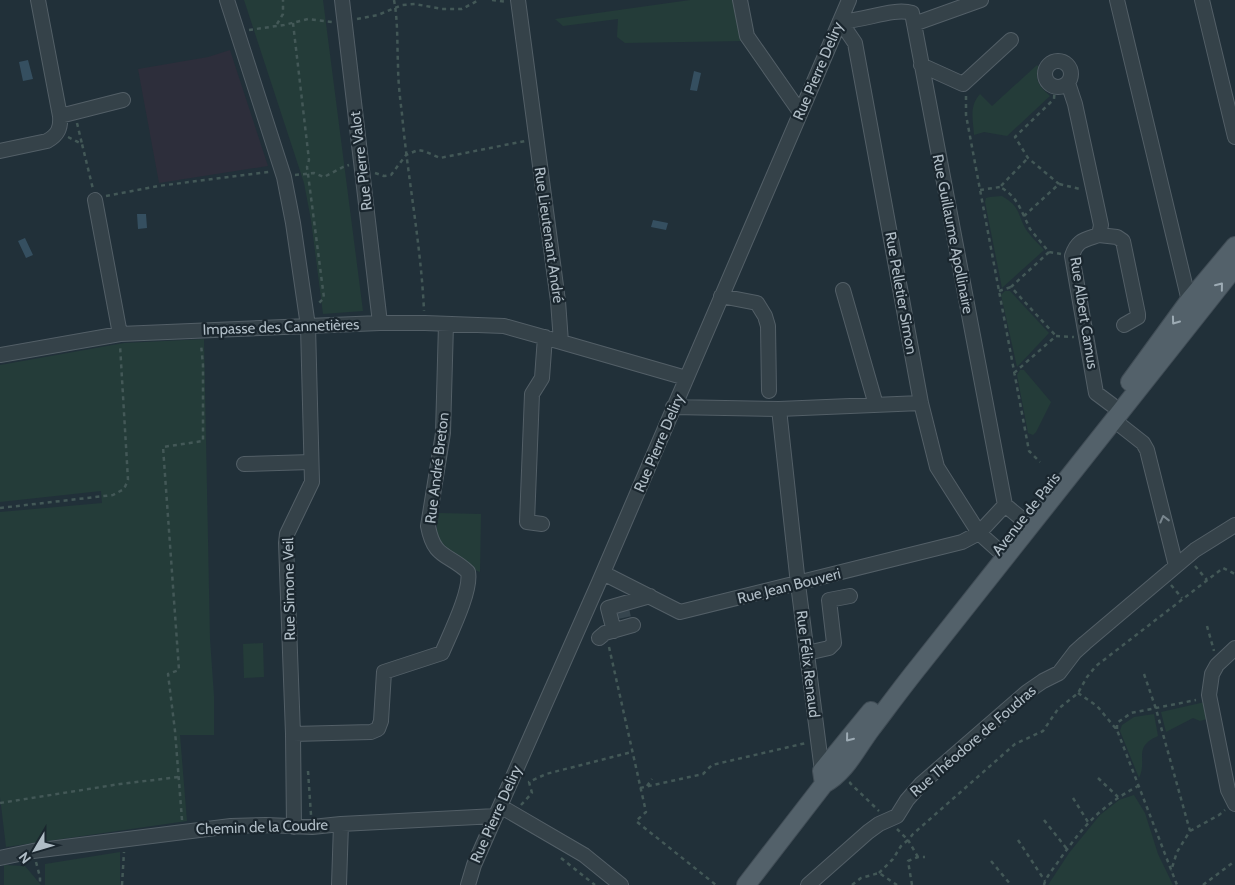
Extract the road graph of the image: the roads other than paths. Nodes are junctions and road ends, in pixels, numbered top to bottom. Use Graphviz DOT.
graph roads {
  1 [pos="38,0"];
  2 [pos="227,0"];
  3 [pos="342,0"];
  4 [pos="518,0"];
  5 [pos="740,0"];
  6 [pos="849,0"];
  7 [pos="981,0"];
  8 [pos="1117,0"];
  9 [pos="1202,0"];
  10 [pos="840,21"];
  11 [pos="914,24"];
  12 [pos="1011,40"];
  13 [pos="922,65"];
  14 [pos="1062,85"];
  15 [pos="124,100"];
  16 [pos="800,112"];
  17 [pos="60,116"];
  18 [pos="1235,137"];
  19 [pos="0,151"];
  20 [pos="95,200"];
  21 [pos="1099,235"];
  22 [pos="1235,246"];
  23 [pos="1235,267"];
  24 [pos="843,290"];
  25 [pos="721,296"];
  26 [pos="1189,301"];
  27 [pos="380,323"];
  28 [pos="446,324"];
  29 [pos="1124,325"];
  30 [pos="308,326"];
  31 [pos="120,334"];
  32 [pos="545,336"];
  33 [pos="561,342"];
  34 [pos="0,355"];
  35 [pos="686,378"];
  36 [pos="769,391"];
  37 [pos="921,403"];
  38 [pos="876,405"];
  39 [pos="673,407"];
  40 [pos="778,408"];
  41 [pos="1114,413"];
  42 [pos="311,462"];
  43 [pos="244,464"];
  44 [pos="1004,505"];
  45 [pos="1022,519"];
  46 [pos="542,524"];
  47 [pos="1235,525"];
  48 [pos="979,533"];
  49 [pos="998,550"];
  50 [pos="1182,561"];
  51 [pos="603,573"];
  52 [pos="798,584"];
  53 [pos="650,596"];
  54 [pos="850,596"];
  55 [pos="633,626"];
  56 [pos="614,631"];
  57 [pos="599,638"];
  58 [pos="806,647"];
  59 [pos="1235,648"];
  60 [pos="293,734"];
  61 [pos="823,778"];
  62 [pos="1234,804"];
  63 [pos="498,811"];
  64 [pos="341,824"];
  65 [pos="294,826"];
  66 [pos="0,858"];
  67 [pos="616,884"];
  68 [pos="339,885"];
  69 [pos="468,885"];
  70 [pos="746,885"];
  71 [pos="808,885"];
  1 -- 17 [label="street"];
  2 -- 30 [label="street, Rue Simone Veil"];
  3 -- 27 [label="street, Rue Pierre Valot"];
  4 -- 33 [label="street, Rue Lieutenant André"];
  5 -- 16 [label="street"];
  6 -- 10 [label="street, Rue Pierre Deliry"];
  7 -- 11 [label="street"];
  8 -- 26 [label="street"];
  9 -- 18 [label="street"];
  10 -- 11 [label="street"];
  10 -- 16 [label="street, Rue Pierre Deliry"];
  10 -- 37 [label="street, Rue Pelletier Simon"];
  11 -- 13 [label="street, Rue Guillaume Apollinaire"];
  12 -- 13 [label="street"];
  13 -- 44 [label="street, Rue Guillaume Apollinaire"];
  14 -- 21 [label="street"];
  15 -- 17 [label="street"];
  16 -- 25 [label="street, Rue Pierre Deliry"];
  17 -- 19 [label="street"];
  20 -- 31 [label="street"];
  21 -- 29 [label="street"];
  21 -- 41 [label="street, Rue Albert Camus"];
  22 -- 26 [label="main road, Avenue de Paris"];
  41 -- 23 [label="main road, Avenue de Paris, one-way"];
  24 -- 38 [label="street"];
  25 -- 35 [label="street, Rue Pierre Deliry"];
  25 -- 36 [label="street"];
  26 -- 41 [label="main road, Avenue de Paris, one-way"];
  27 -- 28 [label="street, Impasse des Cannetières"];
  27 -- 30 [label="street, Impasse des Cannetières"];
  28 -- 32 [label="street, Impasse des Cannetières"];
  28 -- 60 [label="street, Rue André Breton"];
  30 -- 31 [label="street, Impasse des Cannetières"];
  30 -- 42 [label="street, Rue Simone Veil"];
  31 -- 34 [label="street, Impasse des Cannetières"];
  32 -- 33 [label="street, Impasse des Cannetières"];
  32 -- 46 [label="street"];
  33 -- 35 [label="street"];
  35 -- 39 [label="street, Rue Pierre Deliry"];
  37 -- 38 [label="street"];
  37 -- 48 [label="street, Rue Pelletier Simon"];
  38 -- 40 [label="street"];
  39 -- 40 [label="street"];
  39 -- 51 [label="street, Rue Pierre Deliry"];
  40 -- 52 [label="street, Rue Félix Renaud"];
  41 -- 45 [label="main road, Avenue de Paris"];
  50 -- 41 [label="street, Rue Albert Camus, one-way"];
  41 -- 61 [label="main road, Avenue de Paris"];
  42 -- 43 [label="street"];
  42 -- 60 [label="street, Rue Simone Veil"];
  44 -- 45 [label="street"];
  44 -- 48 [label="street"];
  45 -- 49 [label="main road, Avenue de Paris"];
  47 -- 50 [label="street, Rue Théodore de Foudras"];
  48 -- 49 [label="street, Rue Pelletier Simon"];
  48 -- 52 [label="street, Rue Jean Bouveri"];
  49 -- 61 [label="main road, Avenue de Paris, one-way"];
  50 -- 71 [label="street, Rue Théodore de Foudras"];
  51 -- 53 [label="street, Rue Jean Bouveri"];
  51 -- 63 [label="street, Rue Pierre Deliry"];
  52 -- 53 [label="street, Rue Jean Bouveri"];
  52 -- 58 [label="street, Rue Félix Renaud"];
  53 -- 56 [label="street"];
  54 -- 58 [label="street"];
  55 -- 56 [label="street"];
  56 -- 57 [label="street"];
  58 -- 61 [label="street, Rue Félix Renaud"];
  59 -- 62 [label="street"];
  60 -- 65 [label="street, Rue Simone Veil"];
  61 -- 70 [label="main road, Avenue de Paris"];
  63 -- 64 [label="street, Chemin de la Coudre"];
  63 -- 67 [label="street"];
  63 -- 69 [label="street, Rue Pierre Deliry"];
  64 -- 65 [label="street, Chemin de la Coudre"];
  64 -- 68 [label="street"];
  65 -- 66 [label="street, Chemin de la Coudre"];
}
